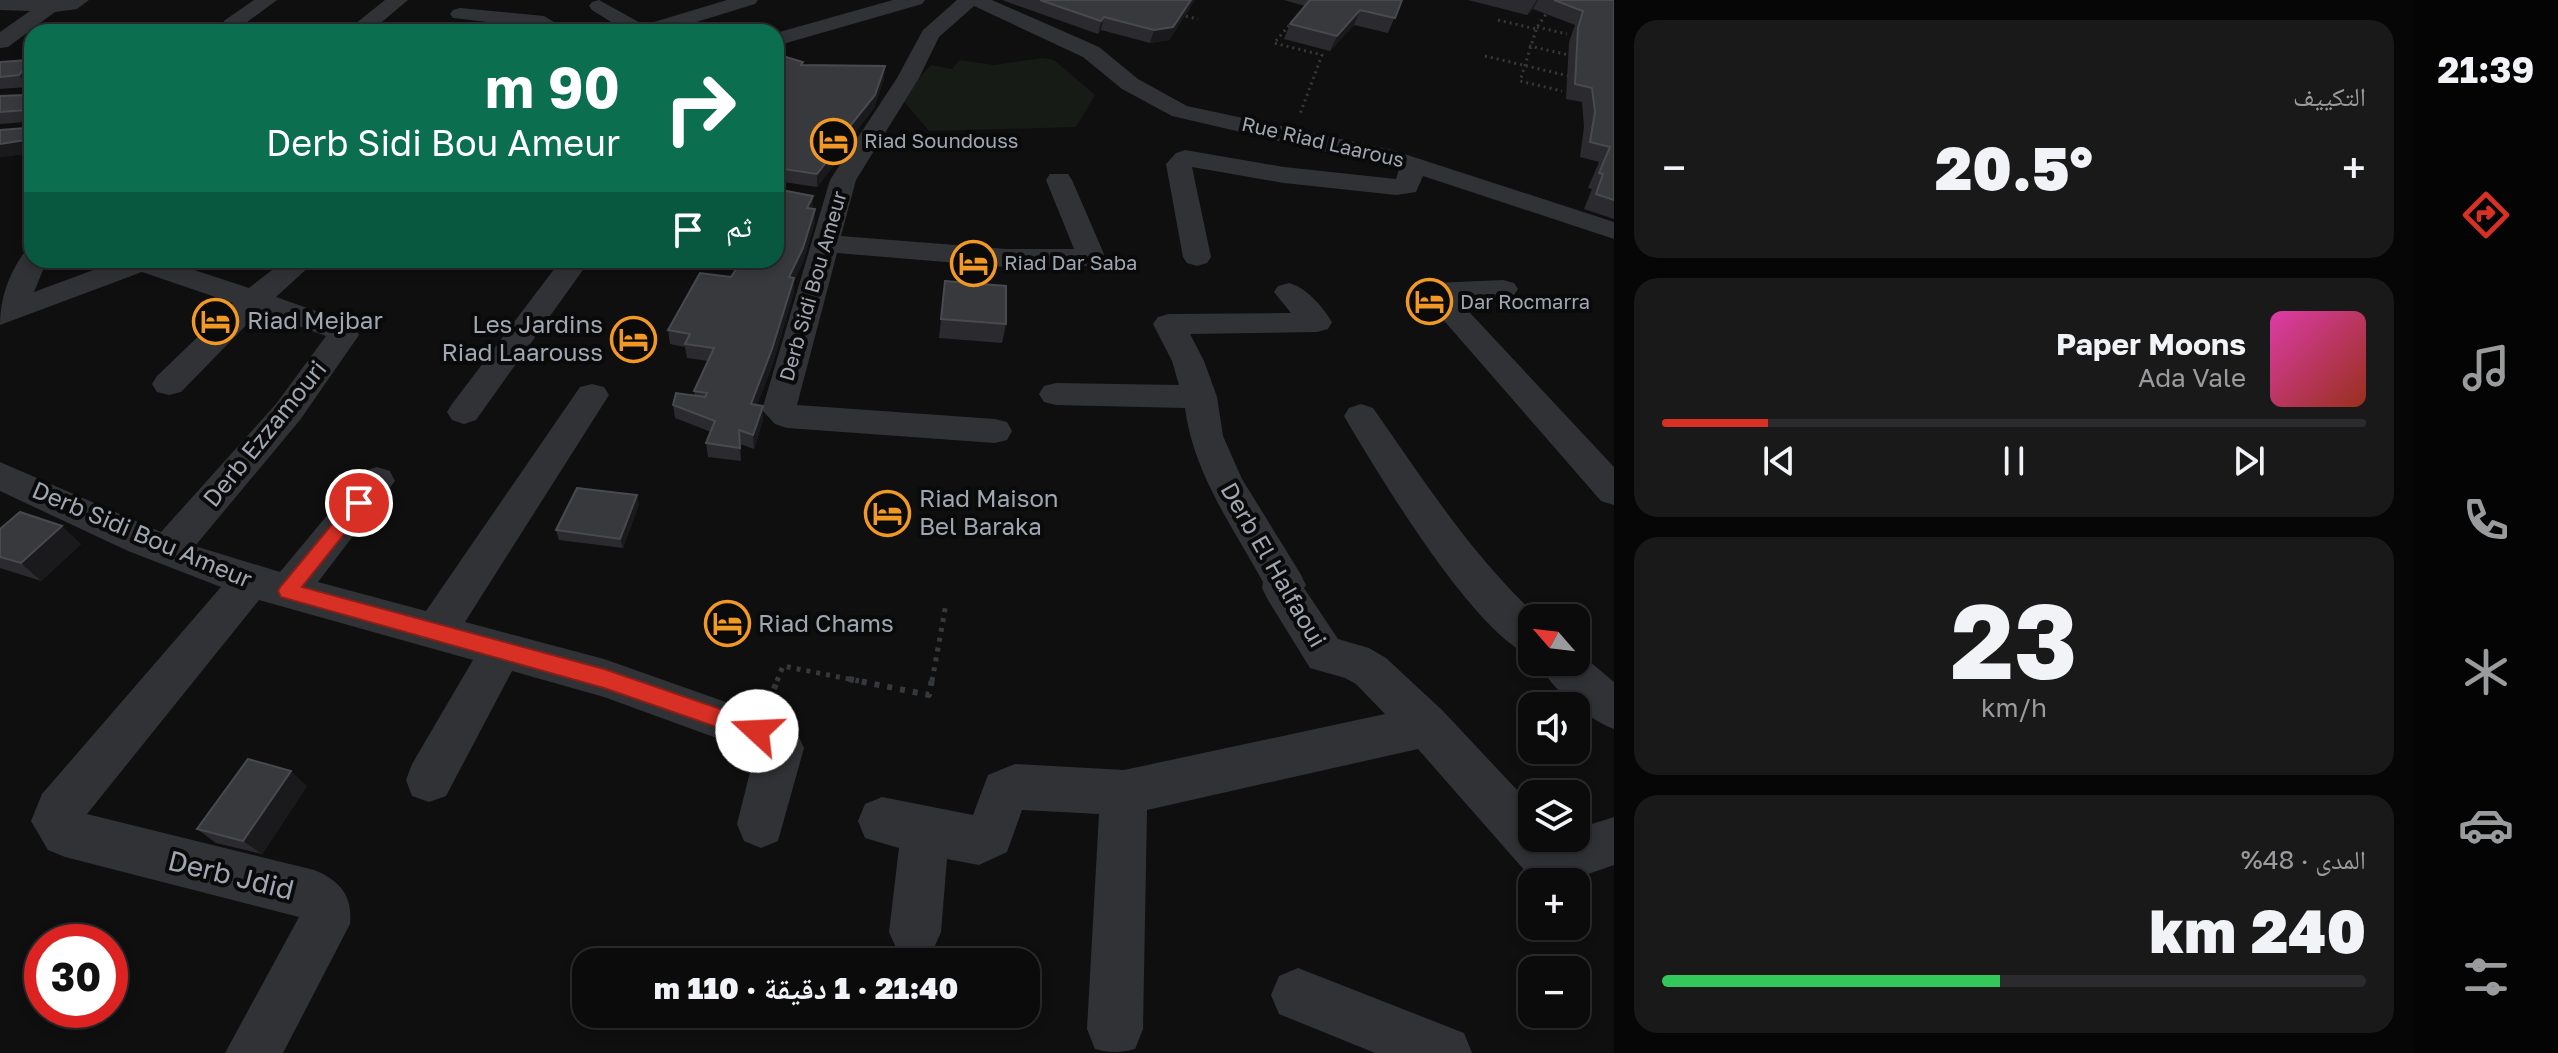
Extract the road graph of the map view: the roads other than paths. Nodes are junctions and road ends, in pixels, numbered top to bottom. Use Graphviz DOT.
graph roads {
  1 [pos="79,0"];
  2 [pos="267,0"];
  3 [pos="398,0"];
  4 [pos="915,0"];
  5 [pos="969,0"];
  6 [pos="976,0"];
  7 [pos="755,2"];
  8 [pos="0,4"];
  9 [pos="50,6"];
  10 [pos="599,6"];
  11 [pos="827,6"];
  12 [pos="654,7"];
  13 [pos="715,10"];
  14 [pos="460,14"];
  15 [pos="852,17"];
  16 [pos="677,20"];
  17 [pos="29,22"];
  18 [pos="0,23"];
  19 [pos="735,23"];
  20 [pos="26,24"];
  21 [pos="232,24"];
  22 [pos="367,24"];
  23 [pos="542,24"];
  24 [pos="629,24"];
  25 [pos="664,24"];
  26 [pos="684,24"];
  27 [pos="24,25"];
  28 [pos="915,31"];
  29 [pos="784,38"];
  30 [pos="0,42"];
  31 [pos="1413,164"];
  32 [pos="1059,180"];
  33 [pos="991,226"];
  34 [pos="1614,231"];
  35 [pos="824,243"];
  36 [pos="1197,257"];
  37 [pos="1006,258"];
  38 [pos="29,268"];
  39 [pos="125,268"];
  40 [pos="164,268"];
  41 [pos="293,268"];
  42 [pos="570,268"];
  43 [pos="1503,289"];
  44 [pos="1289,292"];
  45 [pos="254,299"];
  46 [pos="5,313"];
  47 [pos="169,384"];
  48 [pos="1056,394"];
  49 [pos="592,395"];
  50 [pos="1200,397"];
  51 [pos="464,412"];
  52 [pos="1361,416"];
  53 [pos="995,431"];
  54 [pos="0,475"];
  55 [pos="377,481"];
  56 [pos="1614,491"];
  57 [pos="168,551"];
  58 [pos="269,587"];
  59 [pos="1518,625"];
  60 [pos="435,633"];
  61 [pos="501,651"];
  62 [pos="1575,676"];
  63 [pos="1614,709"];
  64 [pos="1427,726"];
  65 [pos="429,780"];
  66 [pos="1124,793"];
  67 [pos="761,824"];
  68 [pos="1614,841"];
  69 [pos="915,932"];
  70 [pos="1298,995"];
  71 [pos="1115,1029"];
  72 [pos="253,1053"];
  73 [pos="1444,1053"];
  1 -- 9 [label="street"];
  2 -- 21 [label="street"];
  3 -- 22 [label="street"];
  4 -- 15 [label="street"];
  5 -- 28 [label="street, Derb Sidi Bou Ameur"];
  6 -- 31 [label="street, Rue Riad Laarous"];
  7 -- 13 [label="street"];
  8 -- 9 [label="street"];
  9 -- 17 [label="street"];
  10 -- 24 [label="street"];
  11 -- 15 [label="street"];
  12 -- 16 [label="street"];
  13 -- 16 [label="street"];
  13 -- 19 [label="street"];
  14 -- 23 [label="street"];
  15 -- 28 [label="street"];
  15 -- 29 [label="street"];
  16 -- 25 [label="street"];
  16 -- 26 [label="street"];
  17 -- 18 [label="street"];
  17 -- 20 [label="street"];
  27 -- 30 [label="street"];
  28 -- 35 [label="street, Derb Sidi Bou Ameur"];
  31 -- 34 [label="street, Rue Riad Laarous"];
  31 -- 36 [label="street"];
  32 -- 37 [label="street"];
  33 -- 37 [label="street"];
  35 -- 37 [label="street"];
  35 -- 53 [label="street, Derb Sidi Bou Ameur"];
  38 -- 46 [label="street"];
  39 -- 46 [label="street"];
  40 -- 45 [label="street, Derb Ezzamouri"];
  41 -- 45 [label="street"];
  42 -- 51 [label="street"];
  43 -- 56 [label="street"];
  44 -- 50 [label="street, Derb El Halfaoui"];
  45 -- 47 [label="street"];
  45 -- 57 [label="street, Derb Ezzamouri"];
  48 -- 50 [label="street"];
  49 -- 60 [label="street"];
  50 -- 64 [label="street, Derb El Halfaoui"];
  52 -- 59 [label="street"];
  54 -- 57 [label="street, Derb Sidi Bou Ameur"];
  55 -- 58 [label="street"];
  57 -- 58 [label="street, Derb Sidi Bou Ameur"];
  58 -- 60 [label="street, Derb Sidi Bou Ameur"];
  58 -- 72 [label="street, Derb Jdid"];
  60 -- 61 [label="street, Derb Sidi Bou Ameur"];
  61 -- 65 [label="street"];
  61 -- 67 [label="street, Derb Sidi Bou Ameur"];
  62 -- 63 [label="street"];
  64 -- 66 [label="street"];
  64 -- 68 [label="street, Derb El Halfaoui"];
  66 -- 69 [label="street"];
  66 -- 71 [label="street"];
  70 -- 73 [label="street"];
}
